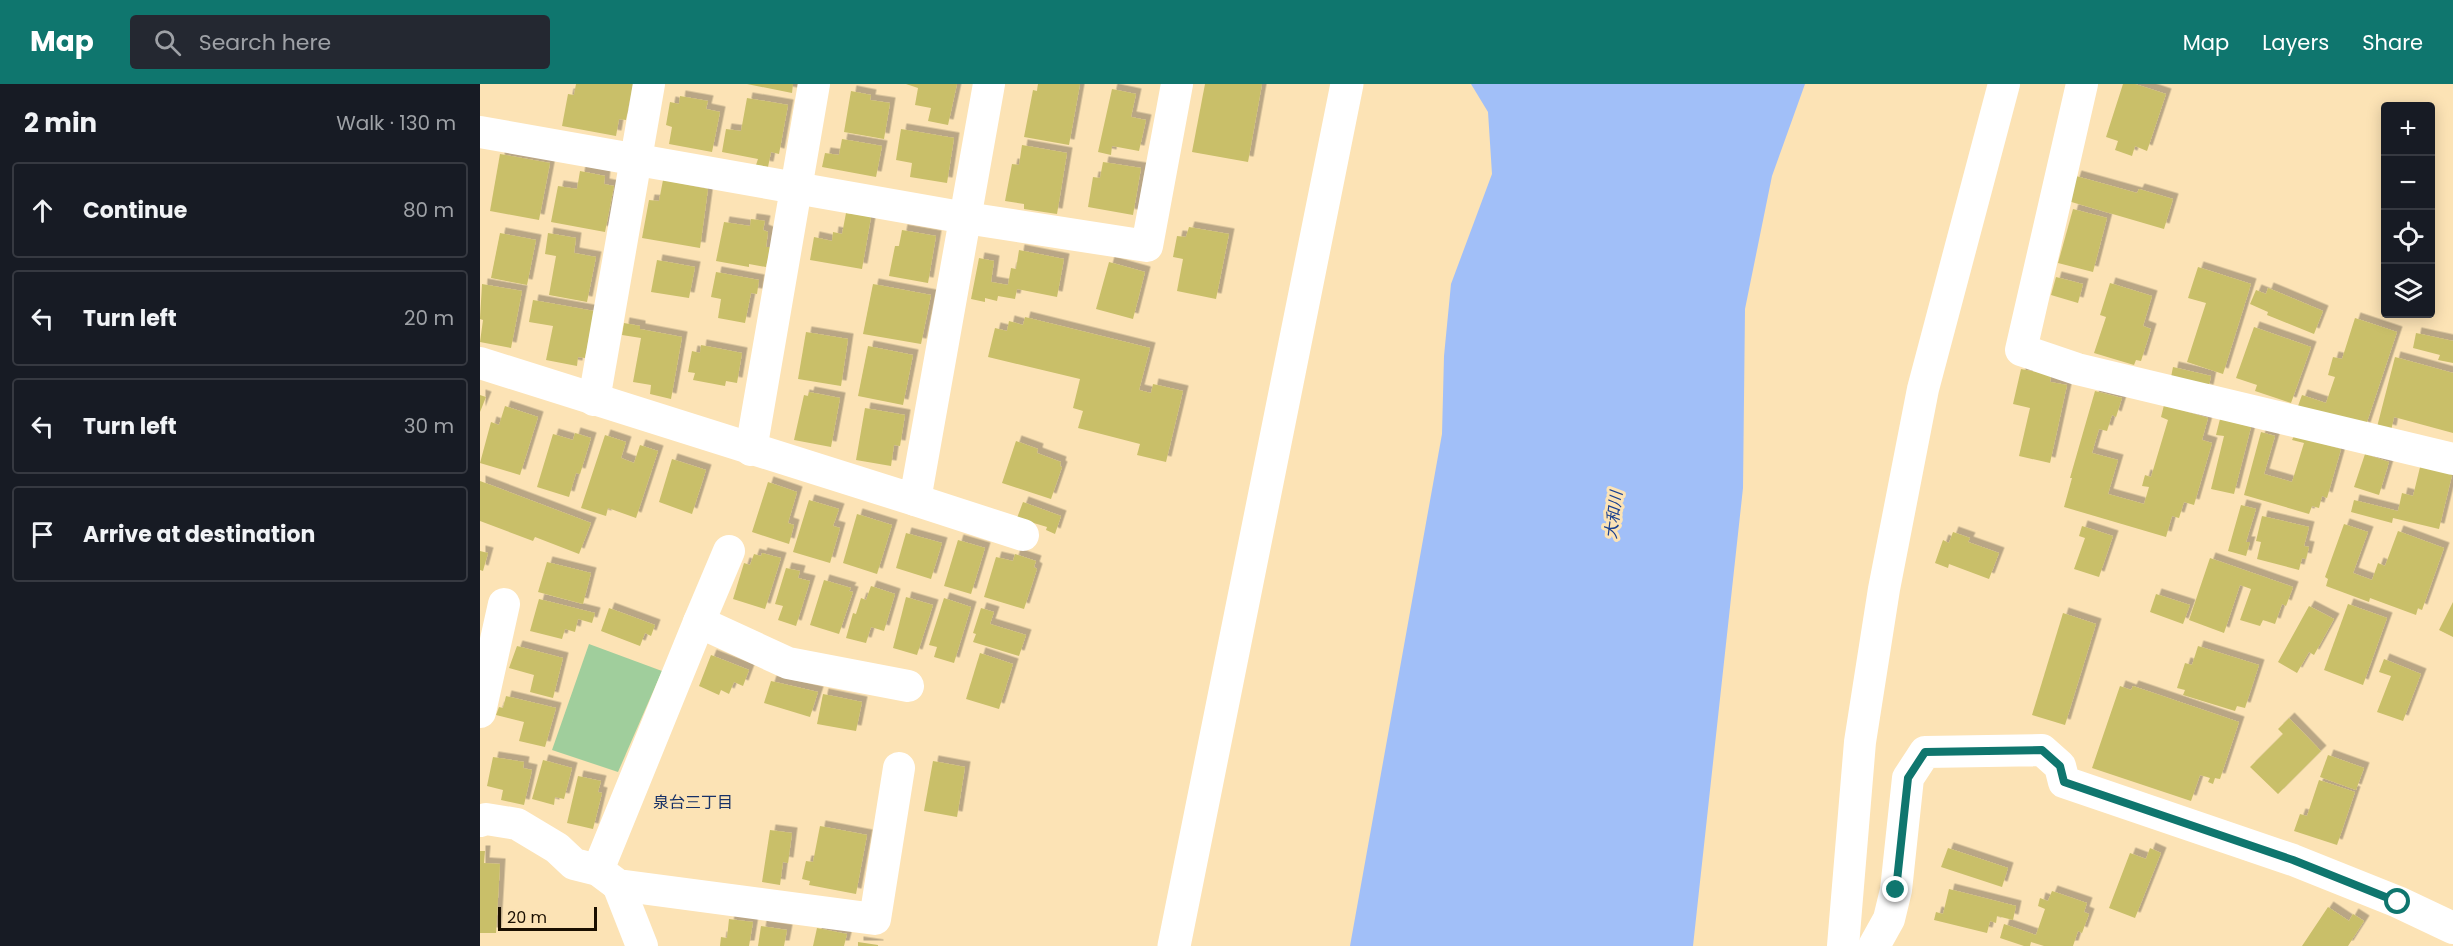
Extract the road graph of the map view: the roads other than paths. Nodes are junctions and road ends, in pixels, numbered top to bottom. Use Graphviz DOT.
graph roads {
  1 [pos="649,84"];
  2 [pos="814,84"];
  3 [pos="989,84"];
  4 [pos="1177,84"];
  5 [pos="1347,84"];
  6 [pos="2004,84"];
  7 [pos="2082,84"];
  8 [pos="480,132"];
  9 [pos="636,160"];
  10 [pos="795,188"];
  11 [pos="966,218"];
  12 [pos="480,363"];
  13 [pos="594,400"];
  14 [pos="751,450"];
  15 [pos="2453,459"];
  16 [pos="915,500"];
  17 [pos="1023,535"];
  18 [pos="729,551"];
  19 [pos="504,604"];
  20 [pos="699,622"];
  21 [pos="485,669"];
  22 [pos="908,686"];
  23 [pos="480,712"];
  24 [pos="899,768"];
  25 [pos="480,821"];
  26 [pos="608,878"];
  27 [pos="2453,928"];
  28 [pos="642,946"];
  29 [pos="1173,946"];
  30 [pos="1843,946"];
  31 [pos="1874,946"];
  1 -- 9 [label="street"];
  2 -- 10 [label="street"];
  3 -- 11 [label="street"];
  4 -- 11 [label="street"];
  5 -- 29 [label="street"];
  6 -- 30 [label="street"];
  7 -- 15 [label="street"];
  8 -- 9 [label="street"];
  9 -- 10 [label="street"];
  9 -- 13 [label="street"];
  10 -- 11 [label="street"];
  10 -- 14 [label="street"];
  11 -- 16 [label="street"];
  12 -- 13 [label="street"];
  13 -- 14 [label="street"];
  14 -- 16 [label="street"];
  16 -- 17 [label="street"];
  18 -- 20 [label="street"];
  19 -- 21 [label="street"];
  20 -- 22 [label="street"];
  20 -- 26 [label="street"];
  21 -- 23 [label="street"];
  24 -- 26 [label="street"];
  25 -- 26 [label="street"];
  26 -- 28 [label="street"];
  27 -- 31 [label="street"];
}
